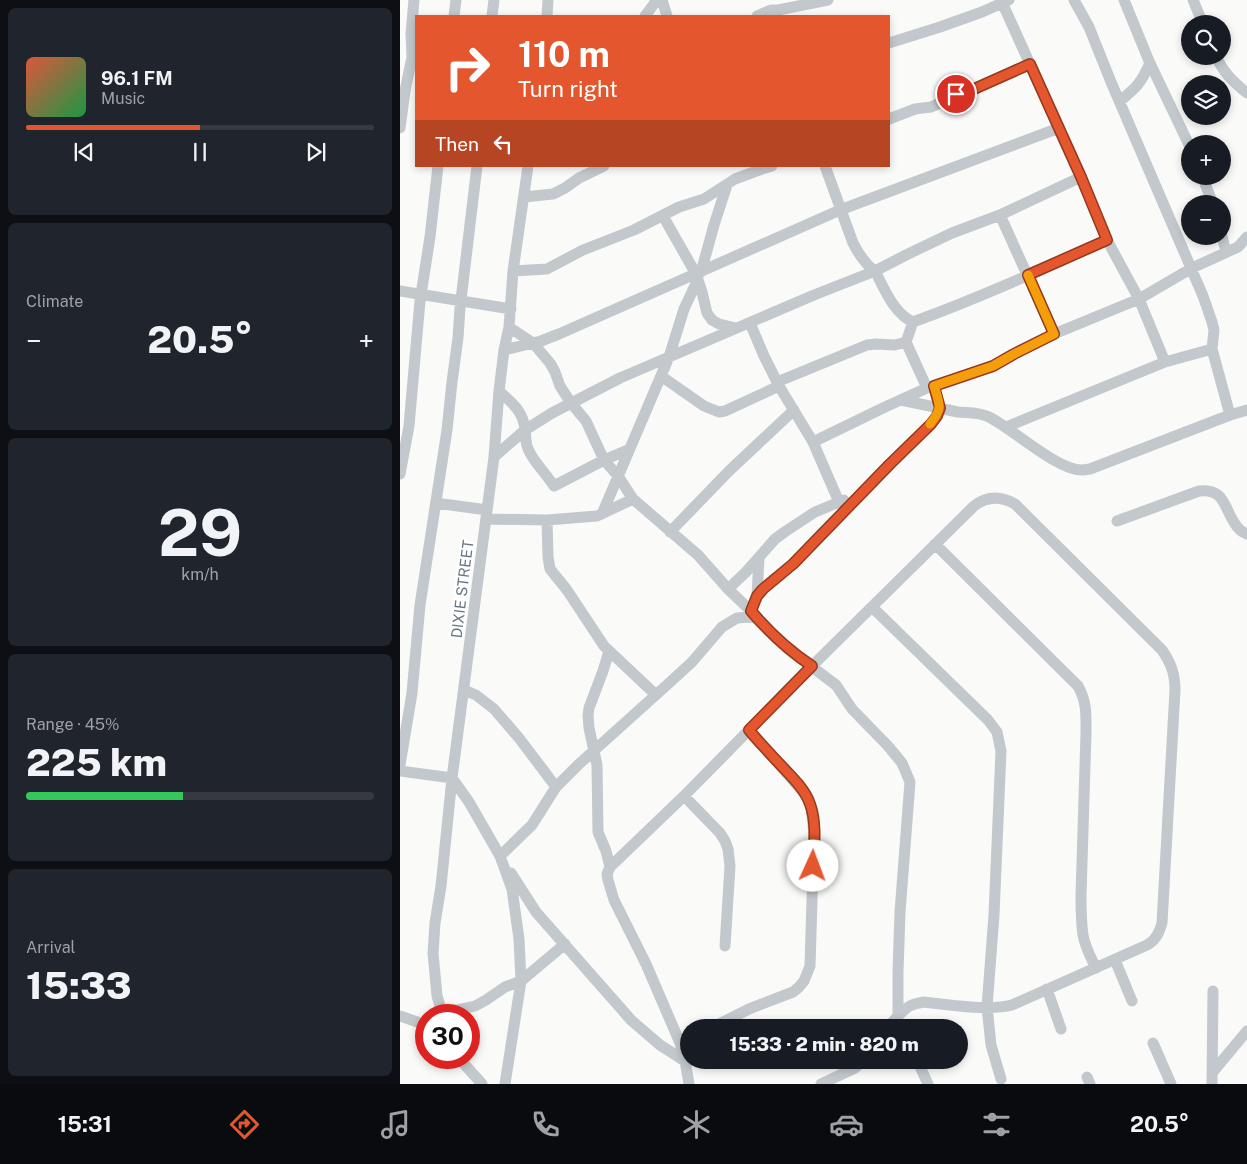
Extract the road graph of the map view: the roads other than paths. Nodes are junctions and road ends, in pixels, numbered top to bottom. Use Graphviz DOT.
graph roads {
  1 [pos="414,0"];
  2 [pos="456,0"];
  3 [pos="494,0"];
  4 [pos="548,0"];
  5 [pos="656,0"];
  6 [pos="662,0"];
  7 [pos="828,0"];
  8 [pos="1074,0"];
  9 [pos="1124,0"];
  10 [pos="1193,0"];
  11 [pos="1004,1"];
  12 [pos="779,13"];
  13 [pos="454,15"];
  14 [pos="492,15"];
  15 [pos="546,15"];
  16 [pos="646,15"];
  17 [pos="668,15"];
  18 [pos="759,15"];
  19 [pos="1199,15"];
  20 [pos="890,43"];
  21 [pos="1150,63"];
  22 [pos="1030,64"];
  23 [pos="1220,65"];
  24 [pos="1247,93"];
  25 [pos="1120,101"];
  26 [pos="890,119"];
  27 [pos="400,128"];
  28 [pos="1059,128"];
  29 [pos="1184,135"];
  30 [pos="438,167"];
  31 [pos="477,167"];
  32 [pos="528,167"];
  33 [pos="602,167"];
  34 [pos="769,167"];
  35 [pos="825,167"];
  36 [pos="1081,177"];
  37 [pos="727,185"];
  38 [pos="524,197"];
  39 [pos="840,210"];
  40 [pos="1000,215"];
  41 [pos="663,216"];
  42 [pos="1247,237"];
  43 [pos="1107,240"];
  44 [pos="1224,245"];
  45 [pos="1226,252"];
  46 [pos="1192,268"];
  47 [pos="874,271"];
  48 [pos="513,272"];
  49 [pos="698,275"];
  50 [pos="1028,275"];
  51 [pos="400,292"];
  52 [pos="421,294"];
  53 [pos="1139,299"];
  54 [pos="461,300"];
  55 [pos="511,309"];
  56 [pos="750,322"];
  57 [pos="913,322"];
  58 [pos="509,327"];
  59 [pos="736,328"];
  60 [pos="1054,334"];
  61 [pos="906,342"];
  62 [pos="533,343"];
  63 [pos="1212,349"];
  64 [pos="504,350"];
  65 [pos="669,358"];
  66 [pos="1165,362"];
  67 [pos="661,376"];
  68 [pos="778,384"];
  69 [pos="931,387"];
  70 [pos="499,391"];
  71 [pos="901,400"];
  72 [pos="571,403"];
  73 [pos="940,408"];
  74 [pos="794,410"];
  75 [pos="1247,410"];
  76 [pos="1230,415"];
  77 [pos="1006,427"];
  78 [pos="525,430"];
  79 [pos="812,442"];
  80 [pos="630,449"];
  81 [pos="494,457"];
  82 [pos="604,460"];
  83 [pos="400,474"];
  84 [pos="618,476"];
  85 [pos="858,497"];
  86 [pos="633,499"];
  87 [pos="839,502"];
  88 [pos="436,503"];
  89 [pos="602,514"];
  90 [pos="487,515"];
  91 [pos="547,520"];
  92 [pos="1117,521"];
  93 [pos="670,532"];
  94 [pos="1247,534"];
  95 [pos="935,544"];
  96 [pos="759,558"];
  97 [pos="728,589"];
  98 [pos="757,596"];
  99 [pos="872,607"];
  100 [pos="754,615"];
  101 [pos="609,651"];
  102 [pos="812,666"];
  103 [pos="464,690"];
  104 [pos="656,695"];
  105 [pos="749,730"];
  106 [pos="595,750"];
  107 [pos="400,765"];
  108 [pos="400,771"];
  109 [pos="452,778"];
  110 [pos="556,787"];
  111 [pos="684,796"];
  112 [pos="501,860"];
  113 [pos="610,867"];
  114 [pos="565,944"];
  115 [pos="725,946"];
  116 [pos="1115,960"];
  117 [pos="1096,968"];
  118 [pos="521,981"];
  119 [pos="1047,989"];
  120 [pos="1214,991"];
  121 [pos="1132,1001"];
  122 [pos="440,1004"];
  123 [pos="479,1004"];
  124 [pos="987,1007"];
  125 [pos="400,1016"];
  126 [pos="898,1016"];
  127 [pos="729,1019"];
  128 [pos="895,1019"];
  129 [pos="415,1021"];
  130 [pos="1061,1029"];
  131 [pos="1247,1031"];
  132 [pos="680,1032"];
  133 [pos="1153,1043"];
  134 [pos="680,1058"];
  135 [pos="469,1069"];
  136 [pos="686,1069"];
  137 [pos="853,1069"];
  138 [pos="921,1069"];
  139 [pos="1002,1078"];
  140 [pos="845,1079"];
  141 [pos="1212,1079"];
  142 [pos="482,1084"];
  143 [pos="505,1084"];
  144 [pos="689,1084"];
  145 [pos="821,1084"];
  146 [pos="928,1084"];
  147 [pos="1172,1084"];
  1 -- 27 [label="street"];
  2 -- 13 [label="street"];
  3 -- 14 [label="street"];
  4 -- 15 [label="street"];
  5 -- 16 [label="street"];
  6 -- 17 [label="street"];
  7 -- 12 [label="street"];
  8 -- 25 [label="street"];
  9 -- 21 [label="street"];
  10 -- 19 [label="street"];
  11 -- 20 [label="street"];
  11 -- 22 [label="street"];
  12 -- 18 [label="street"];
  21 -- 25 [label="street"];
  21 -- 29 [label="street"];
  22 -- 26 [label="street"];
  22 -- 28 [label="street"];
  23 -- 24 [label="street"];
  25 -- 46 [label="street"];
  28 -- 36 [label="street"];
  28 -- 39 [label="street"];
  30 -- 52 [label="street"];
  31 -- 54 [label="street"];
  32 -- 38 [label="street, DIXIE STREET"];
  33 -- 38 [label="street"];
  34 -- 37 [label="street"];
  35 -- 39 [label="street"];
  36 -- 40 [label="street"];
  36 -- 43 [label="street"];
  37 -- 41 [label="street"];
  37 -- 49 [label="street"];
  38 -- 48 [label="street, DIXIE STREET"];
  39 -- 47 [label="street"];
  39 -- 49 [label="street"];
  40 -- 47 [label="street"];
  40 -- 50 [label="street"];
  41 -- 48 [label="street"];
  41 -- 49 [label="street"];
  42 -- 45 [label="street"];
  43 -- 50 [label="street"];
  43 -- 53 [label="street"];
  44 -- 45 [label="street"];
  45 -- 46 [label="street"];
  46 -- 53 [label="street"];
  46 -- 63 [label="street"];
  47 -- 56 [label="street"];
  47 -- 57 [label="street"];
  48 -- 55 [label="street, DIXIE STREET"];
  49 -- 59 [label="street"];
  49 -- 62 [label="street"];
  49 -- 65 [label="street"];
  50 -- 57 [label="street"];
  50 -- 60 [label="street"];
  51 -- 52 [label="street"];
  52 -- 54 [label="street"];
  52 -- 83 [label="street"];
  53 -- 60 [label="street"];
  53 -- 66 [label="street"];
  54 -- 55 [label="street"];
  54 -- 88 [label="street"];
  55 -- 58 [label="street, DIXIE STREET"];
  56 -- 59 [label="street"];
  56 -- 68 [label="street"];
  57 -- 61 [label="street"];
  58 -- 62 [label="street"];
  58 -- 64 [label="street, DIXIE STREET"];
  59 -- 65 [label="street"];
  60 -- 69 [label="street"];
  61 -- 68 [label="street"];
  61 -- 69 [label="street"];
  62 -- 64 [label="street"];
  62 -- 72 [label="street"];
  63 -- 66 [label="street"];
  63 -- 76 [label="street"];
  64 -- 70 [label="street, DIXIE STREET"];
  65 -- 67 [label="street"];
  65 -- 72 [label="street"];
  66 -- 77 [label="street"];
  67 -- 68 [label="street"];
  67 -- 80 [label="street"];
  68 -- 74 [label="street"];
  69 -- 71 [label="street"];
  69 -- 73 [label="street"];
  70 -- 78 [label="street"];
  70 -- 81 [label="street, DIXIE STREET"];
  71 -- 73 [label="street"];
  71 -- 79 [label="street"];
  72 -- 78 [label="street"];
  72 -- 82 [label="street"];
  73 -- 77 [label="street"];
  73 -- 85 [label="street"];
  74 -- 79 [label="street"];
  74 -- 93 [label="street"];
  75 -- 76 [label="street"];
  76 -- 77 [label="street"];
  78 -- 81 [label="street"];
  78 -- 82 [label="street"];
  79 -- 87 [label="street"];
  80 -- 82 [label="street"];
  80 -- 84 [label="street"];
  81 -- 90 [label="street, DIXIE STREET"];
  82 -- 84 [label="street"];
  84 -- 86 [label="street"];
  84 -- 89 [label="street"];
  85 -- 87 [label="street"];
  85 -- 98 [label="street"];
  86 -- 89 [label="street"];
  86 -- 93 [label="street"];
  87 -- 96 [label="street"];
  88 -- 90 [label="street"];
  88 -- 107 [label="street"];
  89 -- 91 [label="street"];
  90 -- 91 [label="street"];
  90 -- 103 [label="street, DIXIE STREET"];
  91 -- 101 [label="street"];
  92 -- 94 [label="street"];
  93 -- 97 [label="street"];
  95 -- 99 [label="street"];
  95 -- 116 [label="street"];
  95 -- 117 [label="street"];
  96 -- 97 [label="street"];
  96 -- 98 [label="street"];
  97 -- 100 [label="street"];
  98 -- 100 [label="street"];
  99 -- 102 [label="street"];
  99 -- 124 [label="street"];
  100 -- 102 [label="street"];
  100 -- 104 [label="street"];
  101 -- 104 [label="street"];
  101 -- 106 [label="street"];
  102 -- 105 [label="street"];
  102 -- 126 [label="street"];
  103 -- 109 [label="street, DIXIE STREET"];
  103 -- 110 [label="street"];
  104 -- 106 [label="street"];
  105 -- 111 [label="street"];
  105 -- 127 [label="street"];
  106 -- 110 [label="street"];
  106 -- 113 [label="street"];
  108 -- 109 [label="street"];
  109 -- 112 [label="street"];
  109 -- 122 [label="street, DIXIE STREET"];
  110 -- 112 [label="street"];
  111 -- 113 [label="street"];
  111 -- 115 [label="street"];
  112 -- 114 [label="street"];
  112 -- 118 [label="street"];
  113 -- 132 [label="street"];
  114 -- 118 [label="street"];
  114 -- 134 [label="street"];
  116 -- 117 [label="street"];
  116 -- 121 [label="street"];
  117 -- 119 [label="street"];
  118 -- 123 [label="street"];
  118 -- 143 [label="street"];
  119 -- 124 [label="street"];
  119 -- 130 [label="street"];
  120 -- 141 [label="street"];
  124 -- 126 [label="street"];
  124 -- 139 [label="street"];
  125 -- 129 [label="street"];
  126 -- 128 [label="street"];
  131 -- 141 [label="street"];
  133 -- 147 [label="street"];
  135 -- 142 [label="street"];
  136 -- 144 [label="street"];
  137 -- 140 [label="street"];
  138 -- 146 [label="street"];
  140 -- 145 [label="street"];
}
